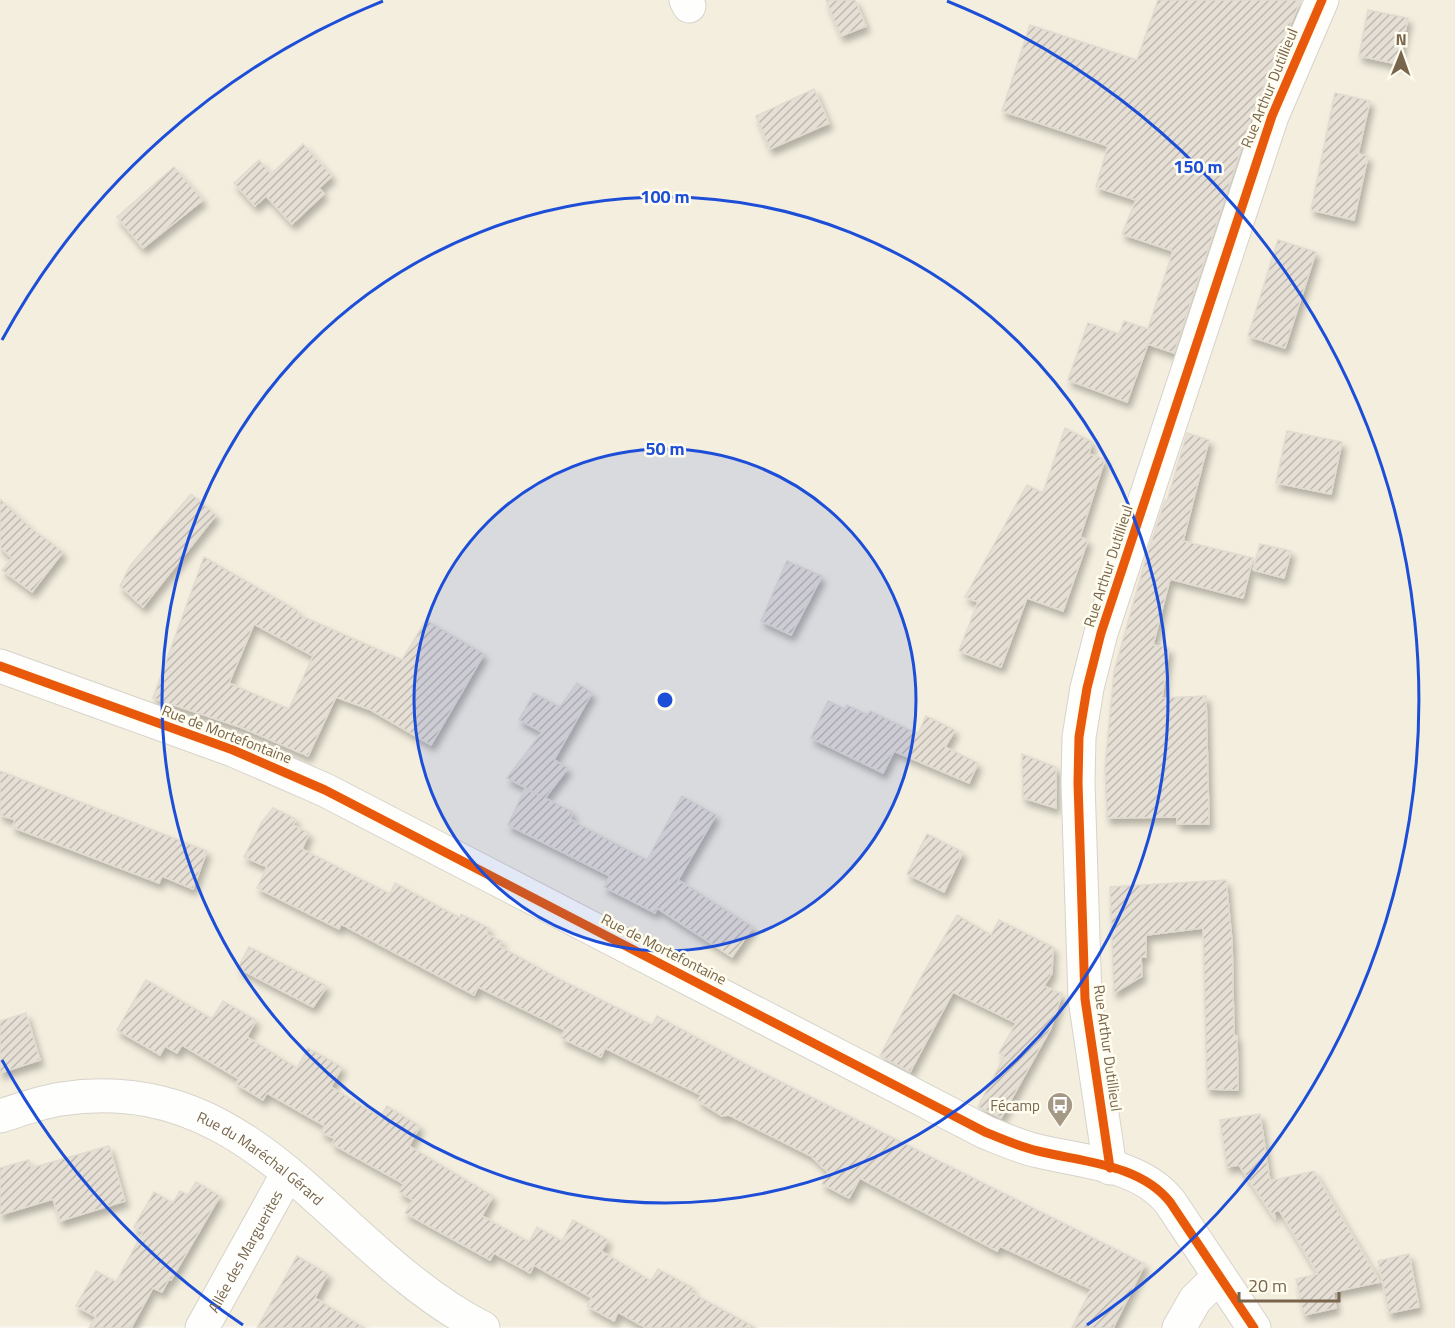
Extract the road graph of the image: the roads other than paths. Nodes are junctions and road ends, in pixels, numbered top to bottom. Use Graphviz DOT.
graph roads {
  1 [pos="1322,0"];
  2 [pos="0,666"];
  3 [pos="0,1116"];
  4 [pos="1110,1168"];
  5 [pos="288,1173"];
  6 [pos="1219,1276"];
  7 [pos="202,1328"];
  8 [pos="483,1328"];
  9 [pos="1179,1328"];
  10 [pos="1254,1328"];
  1 -- 4 [label="street, Rue Arthur Dutillieul"];
  2 -- 4 [label="street, Rue de Mortefontaine"];
  3 -- 5 [label="street, Rue du Maréchal Gérard"];
  4 -- 6 [label="street, Rue de Mortefontaine"];
  5 -- 7 [label="street, Allée des Marguerites"];
  5 -- 8 [label="street, Rue du Maréchal Gérard"];
  6 -- 9 [label="street"];
  6 -- 10 [label="street, Rue de Mortefontaine"];
}
